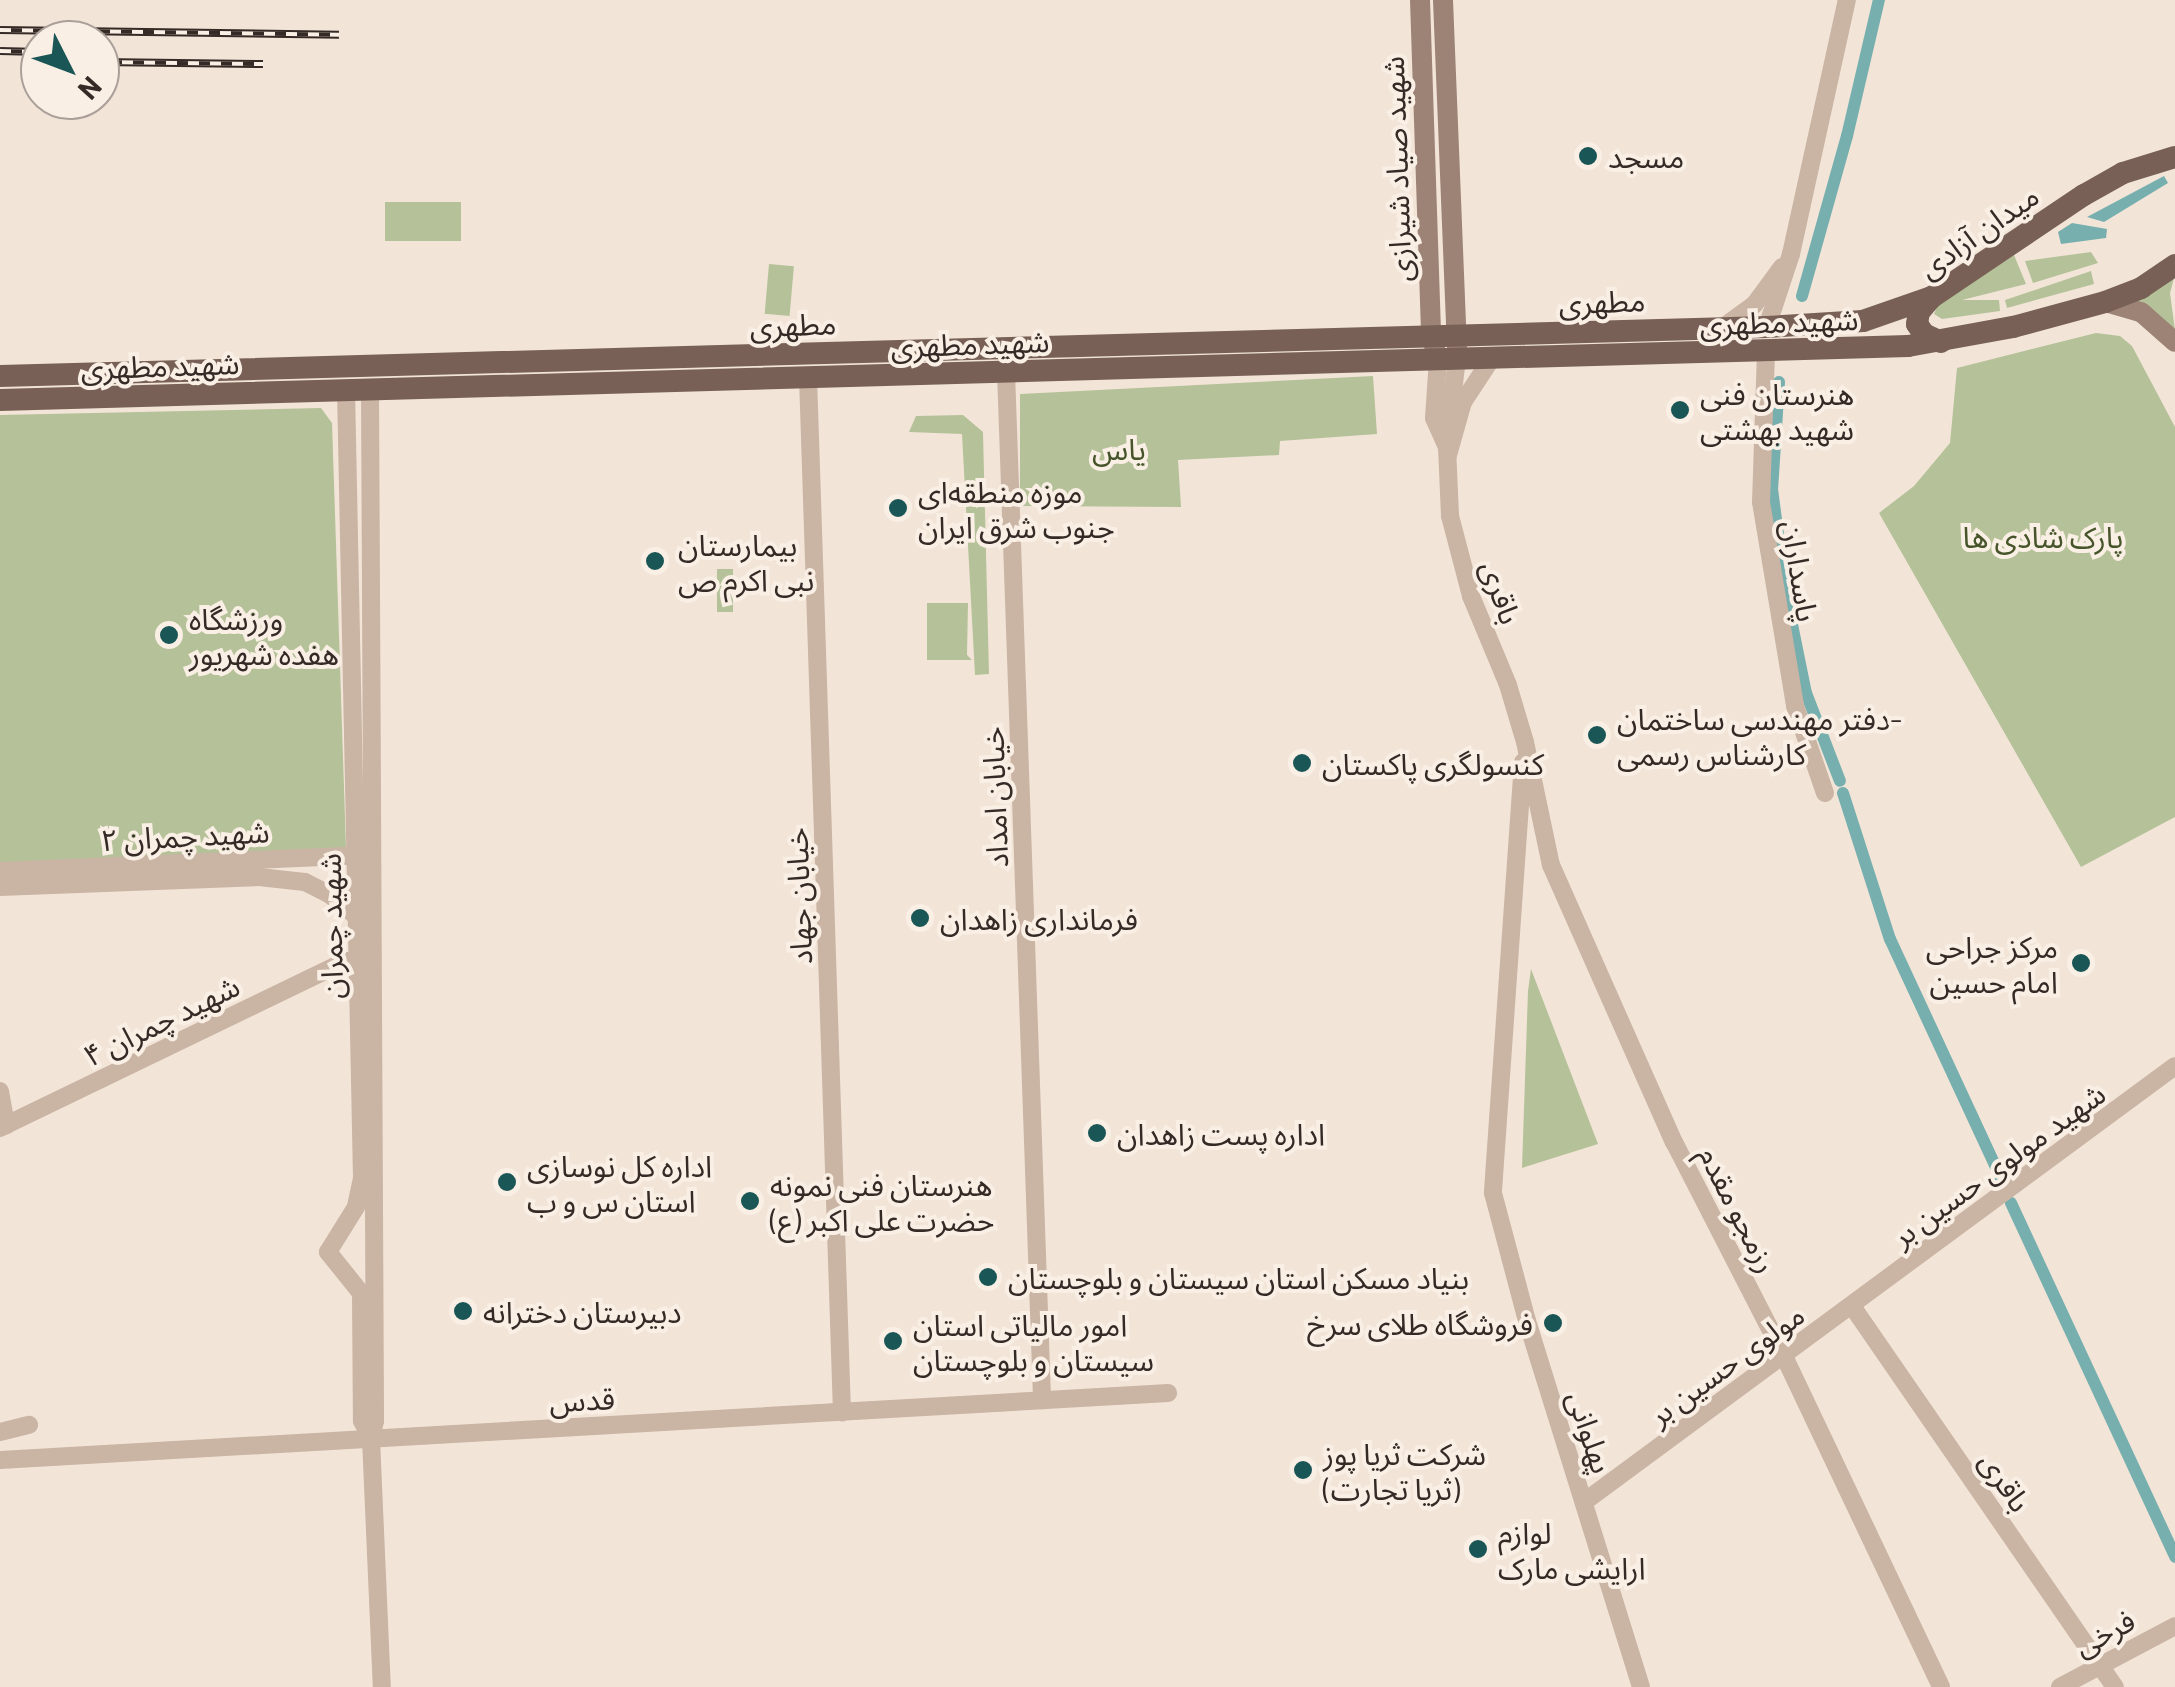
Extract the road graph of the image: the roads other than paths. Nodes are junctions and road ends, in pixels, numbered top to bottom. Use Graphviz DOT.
graph roads {
  1 [pos="1420,0"];
  2 [pos="1443,0"];
  3 [pos="1847,0"];
  4 [pos="2175,140"];
  5 [pos="2175,157"];
  6 [pos="2123,174"];
  7 [pos="1791,254"];
  8 [pos="2175,265"];
  9 [pos="1932,297"];
  10 [pos="2105,302"];
  11 [pos="1767,327"];
  12 [pos="1722,328"];
  13 [pos="1457,333"];
  14 [pos="1431,335"];
  15 [pos="1941,342"];
  16 [pos="2175,342"];
  17 [pos="1766,352"];
  18 [pos="1492,358"];
  19 [pos="1447,359"];
  20 [pos="1011,364"];
  21 [pos="0,376"];
  22 [pos="808,378"];
  23 [pos="358,389"];
  24 [pos="0,400"];
  25 [pos="1448,451"];
  26 [pos="1525,742"];
  27 [pos="1826,793"];
  28 [pos="364,855"];
  29 [pos="0,871"];
  30 [pos="0,888"];
  31 [pos="357,917"];
  32 [pos="346,960"];
  33 [pos="2175,1066"];
  34 [pos="0,1091"];
  35 [pos="3,1127"];
  36 [pos="1852,1306"];
  37 [pos="1784,1356"];
  38 [pos="1168,1393"];
  39 [pos="1042,1400"];
  40 [pos="842,1412"];
  41 [pos="29,1425"];
  42 [pos="0,1432"];
  43 [pos="370,1439"];
  44 [pos="0,1460"];
  45 [pos="1584,1502"];
  46 [pos="2175,1626"];
  47 [pos="2100,1666"];
  48 [pos="382,1687"];
  49 [pos="1641,1687"];
  50 [pos="1941,1687"];
  51 [pos="2060,1687"];
  52 [pos="2115,1687"];
  1 -- 14 [label="main road, شهید صیاد شیرازی"];
  2 -- 13 [label="main road, شهید صیاد شیرازی"];
  3 -- 7 [label="street"];
  4 -- 6 [label="main road"];
  5 -- 6 [label="main road, میدان آزادی"];
  6 -- 9 [label="main road, میدان آزادی"];
  7 -- 11 [label="street"];
  7 -- 12 [label="street"];
  8 -- 10 [label="main road"];
  9 -- 11 [label="main road, شهید مطهری"];
  9 -- 15 [label="main road, میدان آزادی"];
  10 -- 15 [label="main road"];
  10 -- 16 [label="main road"];
  11 -- 12 [label="main road, مطهری"];
  11 -- 17 [label="main road"];
  12 -- 13 [label="main road, مطهری"];
  13 -- 14 [label="main road, مطهری"];
  13 -- 19 [label="main road, شهید صیاد شیرازی"];
  14 -- 19 [label="main road, شهید صیاد شیرازی"];
  14 -- 20 [label="main road, مطهری"];
  15 -- 17 [label="main road, شهید مطهری"];
  17 -- 18 [label="main road, شهید مطهری"];
  17 -- 27 [label="street, پاسداران"];
  18 -- 19 [label="main road, شهید مطهری"];
  18 -- 25 [label="street"];
  19 -- 20 [label="main road, شهید مطهری"];
  19 -- 25 [label="street"];
  20 -- 21 [label="main road, مطهری"];
  20 -- 22 [label="main road, شهید مطهری"];
  20 -- 39 [label="street, خیابان امداد"];
  22 -- 23 [label="main road, شهید مطهری"];
  22 -- 40 [label="street, خیابان جهاد"];
  23 -- 24 [label="main road, شهید مطهری"];
  23 -- 28 [label="street, شهید چمران"];
  25 -- 26 [label="street, باقری"];
  26 -- 37 [label="street, رزمجو مقدم"];
  26 -- 45 [label="street, پهلوانی"];
  28 -- 29 [label="street, شهید چمران ۲"];
  28 -- 31 [label="street, شهید چمران"];
  28 -- 43 [label="street, شهید چمران"];
  30 -- 31 [label="street"];
  31 -- 43 [label="street, شهید چمران"];
  32 -- 35 [label="street, شهید چمران ۴"];
  33 -- 36 [label="street, شهید مولوی حسین بر"];
  34 -- 35 [label="street"];
  36 -- 37 [label="street, مولوی حسین بر"];
  36 -- 47 [label="street, باقری"];
  37 -- 45 [label="street, مولوی حسین بر"];
  37 -- 50 [label="street, رزمجو مقدم"];
  38 -- 39 [label="street, قدس"];
  39 -- 40 [label="street, قدس"];
  40 -- 43 [label="street, قدس"];
  41 -- 42 [label="street"];
  43 -- 44 [label="street, قدس"];
  43 -- 48 [label="street, شهید چمران"];
  45 -- 49 [label="street, پهلوانی"];
  46 -- 47 [label="street, فرخی"];
  47 -- 51 [label="street, فرخی"];
  47 -- 52 [label="street, باقری"];
}
